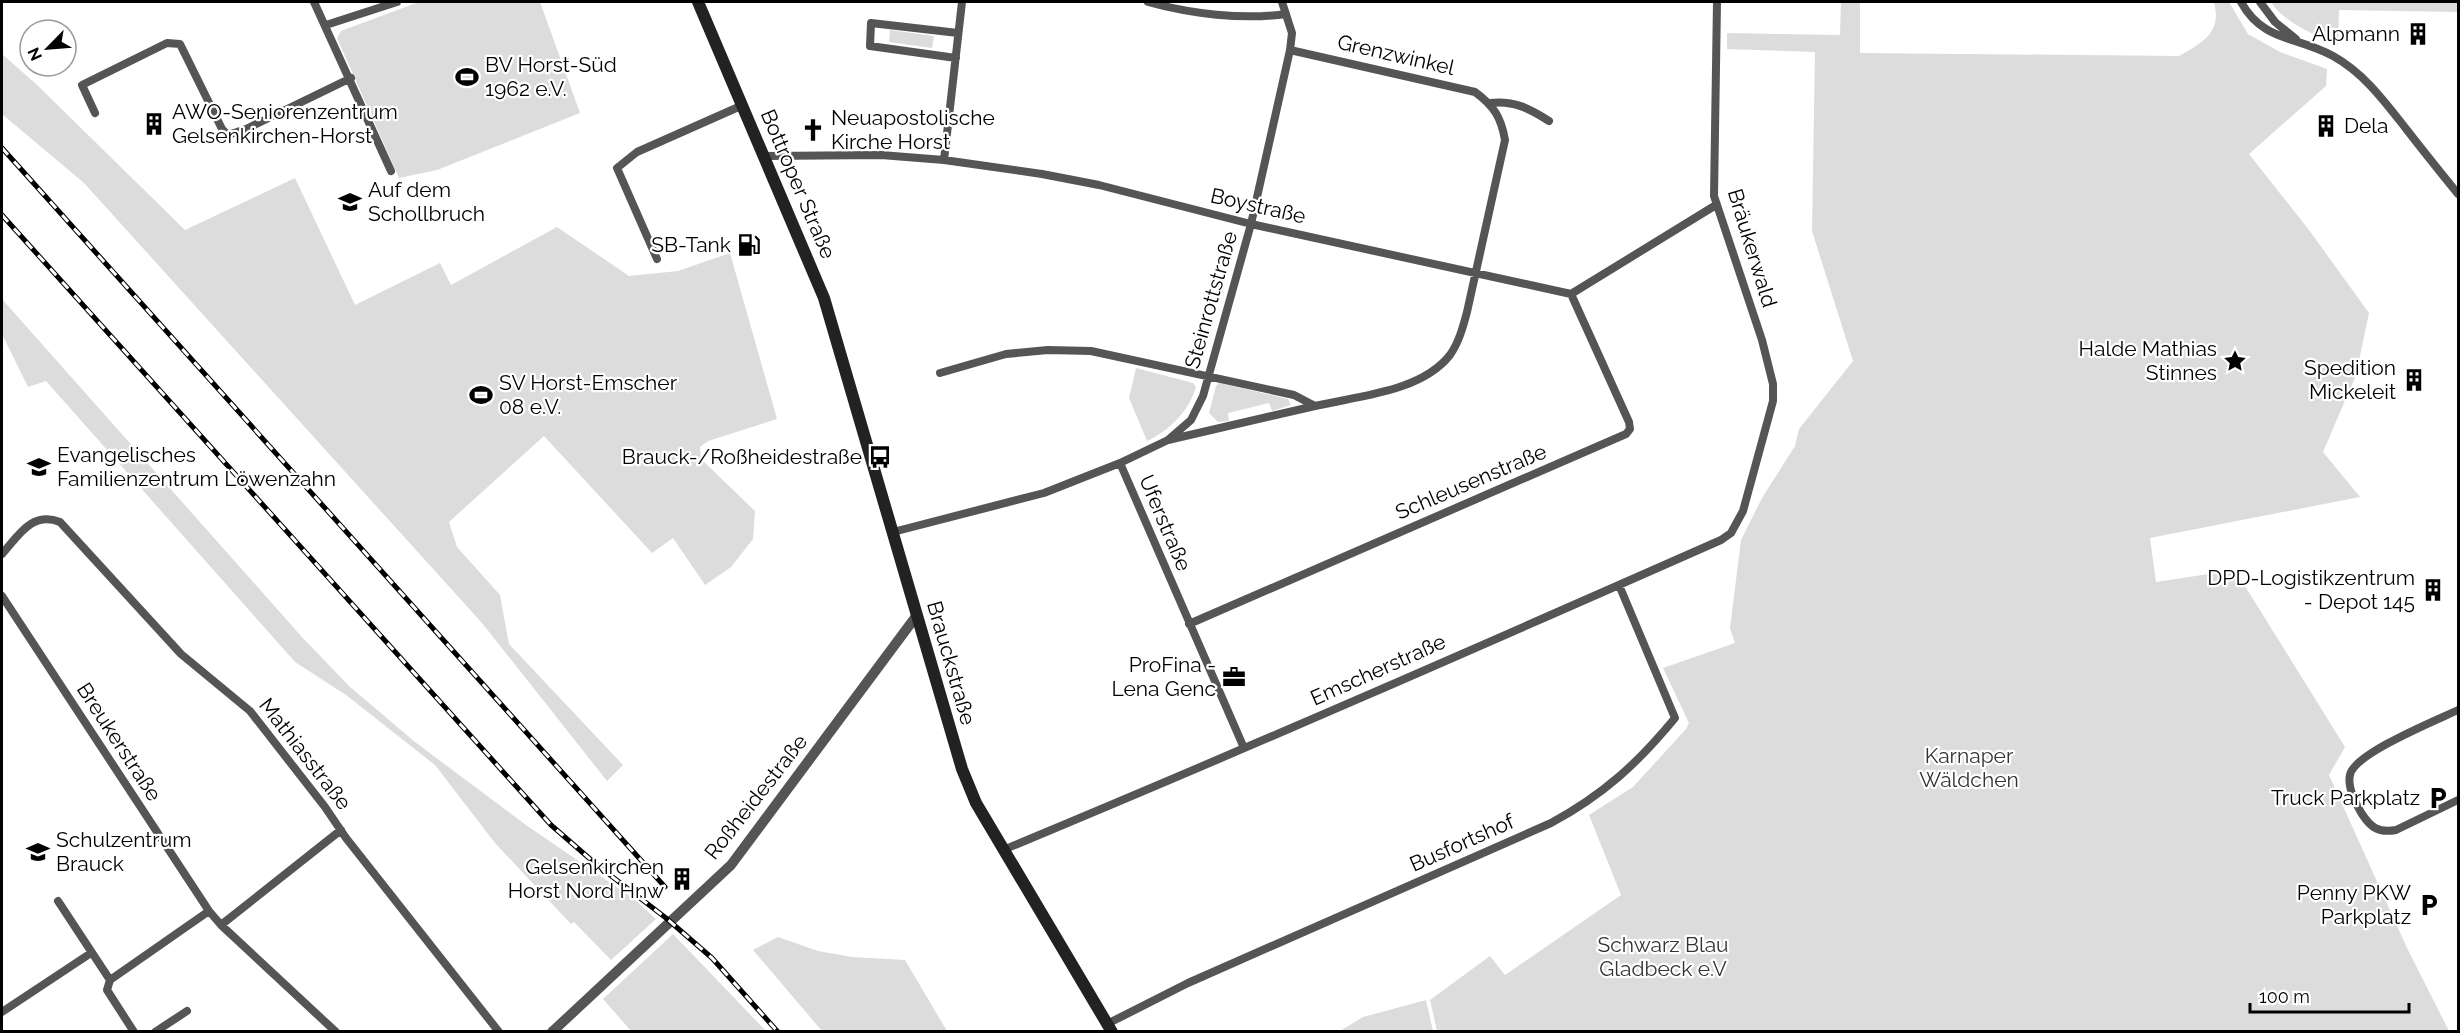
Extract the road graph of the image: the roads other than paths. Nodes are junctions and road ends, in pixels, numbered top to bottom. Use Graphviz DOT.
graph roads {
  1 [pos="314,2"];
  2 [pos="397,2"];
  3 [pos="699,2"];
  4 [pos="962,2"];
  5 [pos="1148,2"];
  6 [pos="1282,2"];
  7 [pos="1717,2"];
  8 [pos="2241,2"];
  9 [pos="2260,2"];
  10 [pos="1286,14"];
  11 [pos="326,25"];
  12 [pos="958,33"];
  13 [pos="2301,44"];
  14 [pos="1290,50"];
  15 [pos="956,58"];
  16 [pos="351,78"];
  17 [pos="1490,103"];
  18 [pos="743,105"];
  19 [pos="95,113"];
  20 [pos="1549,121"];
  21 [pos="765,156"];
  22 [pos="944,160"];
  23 [pos="392,171"];
  24 [pos="2458,194"];
  25 [pos="1716,205"];
  26 [pos="1251,224"];
  27 [pos="657,259"];
  28 [pos="1475,274"];
  29 [pos="817,278"];
  30 [pos="1571,294"];
  31 [pos="940,373"];
  32 [pos="1208,376"];
  33 [pos="1314,406"];
  34 [pos="1168,440"];
  35 [pos="1120,463"];
  36 [pos="1747,499"];
  37 [pos="893,531"];
  38 [pos="2,554"];
  39 [pos="1619,585"];
  40 [pos="2,596"];
  41 [pos="917,615"];
  42 [pos="1189,624"];
  43 [pos="2458,710"];
  44 [pos="1244,748"];
  45 [pos="2458,800"];
  46 [pos="341,830"];
  47 [pos="1003,850"];
  48 [pos="58,901"];
  49 [pos="210,911"];
  50 [pos="221,925"];
  51 [pos="91,953"];
  52 [pos="110,980"];
  53 [pos="187,1011"];
  54 [pos="2,1012"];
  55 [pos="1110,1028"];
  56 [pos="134,1032"];
  57 [pos="155,1032"];
  58 [pos="336,1032"];
  59 [pos="499,1032"];
  60 [pos="552,1032"];
  1 -- 11 [label="street"];
  2 -- 11 [label="street"];
  3 -- 18 [label="main road, Bottroper Straße"];
  4 -- 12 [label="street"];
  5 -- 10 [label="street"];
  6 -- 10 [label="street, Steinrottstraße"];
  7 -- 25 [label="street, Bräukerwald"];
  8 -- 13 [label="street"];
  9 -- 13 [label="street"];
  10 -- 14 [label="street, Steinrottstraße"];
  11 -- 16 [label="street"];
  12 -- 15 [label="street"];
  12 -- 15 [label="street"];
  13 -- 24 [label="street"];
  14 -- 17 [label="street, Grenzwinkel"];
  14 -- 26 [label="street, Steinrottstraße"];
  15 -- 22 [label="street"];
  16 -- 19 [label="street"];
  16 -- 23 [label="street"];
  17 -- 20 [label="street, Grenzwinkel"];
  17 -- 28 [label="street"];
  18 -- 21 [label="main road, Bottroper Straße"];
  18 -- 27 [label="street, Bottroper Straße"];
  21 -- 22 [label="street, Boystraße"];
  21 -- 29 [label="main road, Bottroper Straße"];
  22 -- 26 [label="street, Boystraße"];
  25 -- 30 [label="street"];
  25 -- 36 [label="street, Bräukerwald"];
  26 -- 28 [label="street, Boystraße"];
  26 -- 32 [label="street, Steinrottstraße"];
  28 -- 30 [label="street, Boystraße"];
  28 -- 33 [label="street"];
  29 -- 37 [label="main road, Brauckstraße"];
  30 -- 42 [label="street, Schleusenstraße"];
  31 -- 32 [label="street"];
  32 -- 33 [label="street"];
  32 -- 34 [label="street, Steinrottstraße"];
  33 -- 34 [label="street"];
  34 -- 35 [label="street, Steinrottstraße"];
  35 -- 37 [label="street, Uferstraße"];
  35 -- 42 [label="street, Uferstraße"];
  36 -- 39 [label="street, Emscherstraße"];
  37 -- 41 [label="main road, Brauckstraße"];
  38 -- 46 [label="street, Mathiasstraße"];
  39 -- 44 [label="street, Emscherstraße"];
  39 -- 55 [label="street, Busfortshof"];
  40 -- 49 [label="street, Breukerstraße"];
  41 -- 47 [label="main road, Brauckstraße"];
  41 -- 60 [label="street, Roßheidestraße"];
  42 -- 44 [label="street, Uferstraße"];
  43 -- 45 [label="street"];
  44 -- 47 [label="street, Emscherstraße"];
  46 -- 50 [label="street"];
  46 -- 59 [label="street, Mathiasstraße"];
  47 -- 55 [label="main road, Brauckstraße"];
  48 -- 51 [label="street"];
  49 -- 50 [label="street, Breukerstraße"];
  49 -- 52 [label="street"];
  50 -- 58 [label="street, Breukerstraße"];
  51 -- 52 [label="street"];
  51 -- 54 [label="street"];
  52 -- 56 [label="street"];
  53 -- 57 [label="street"];
}
